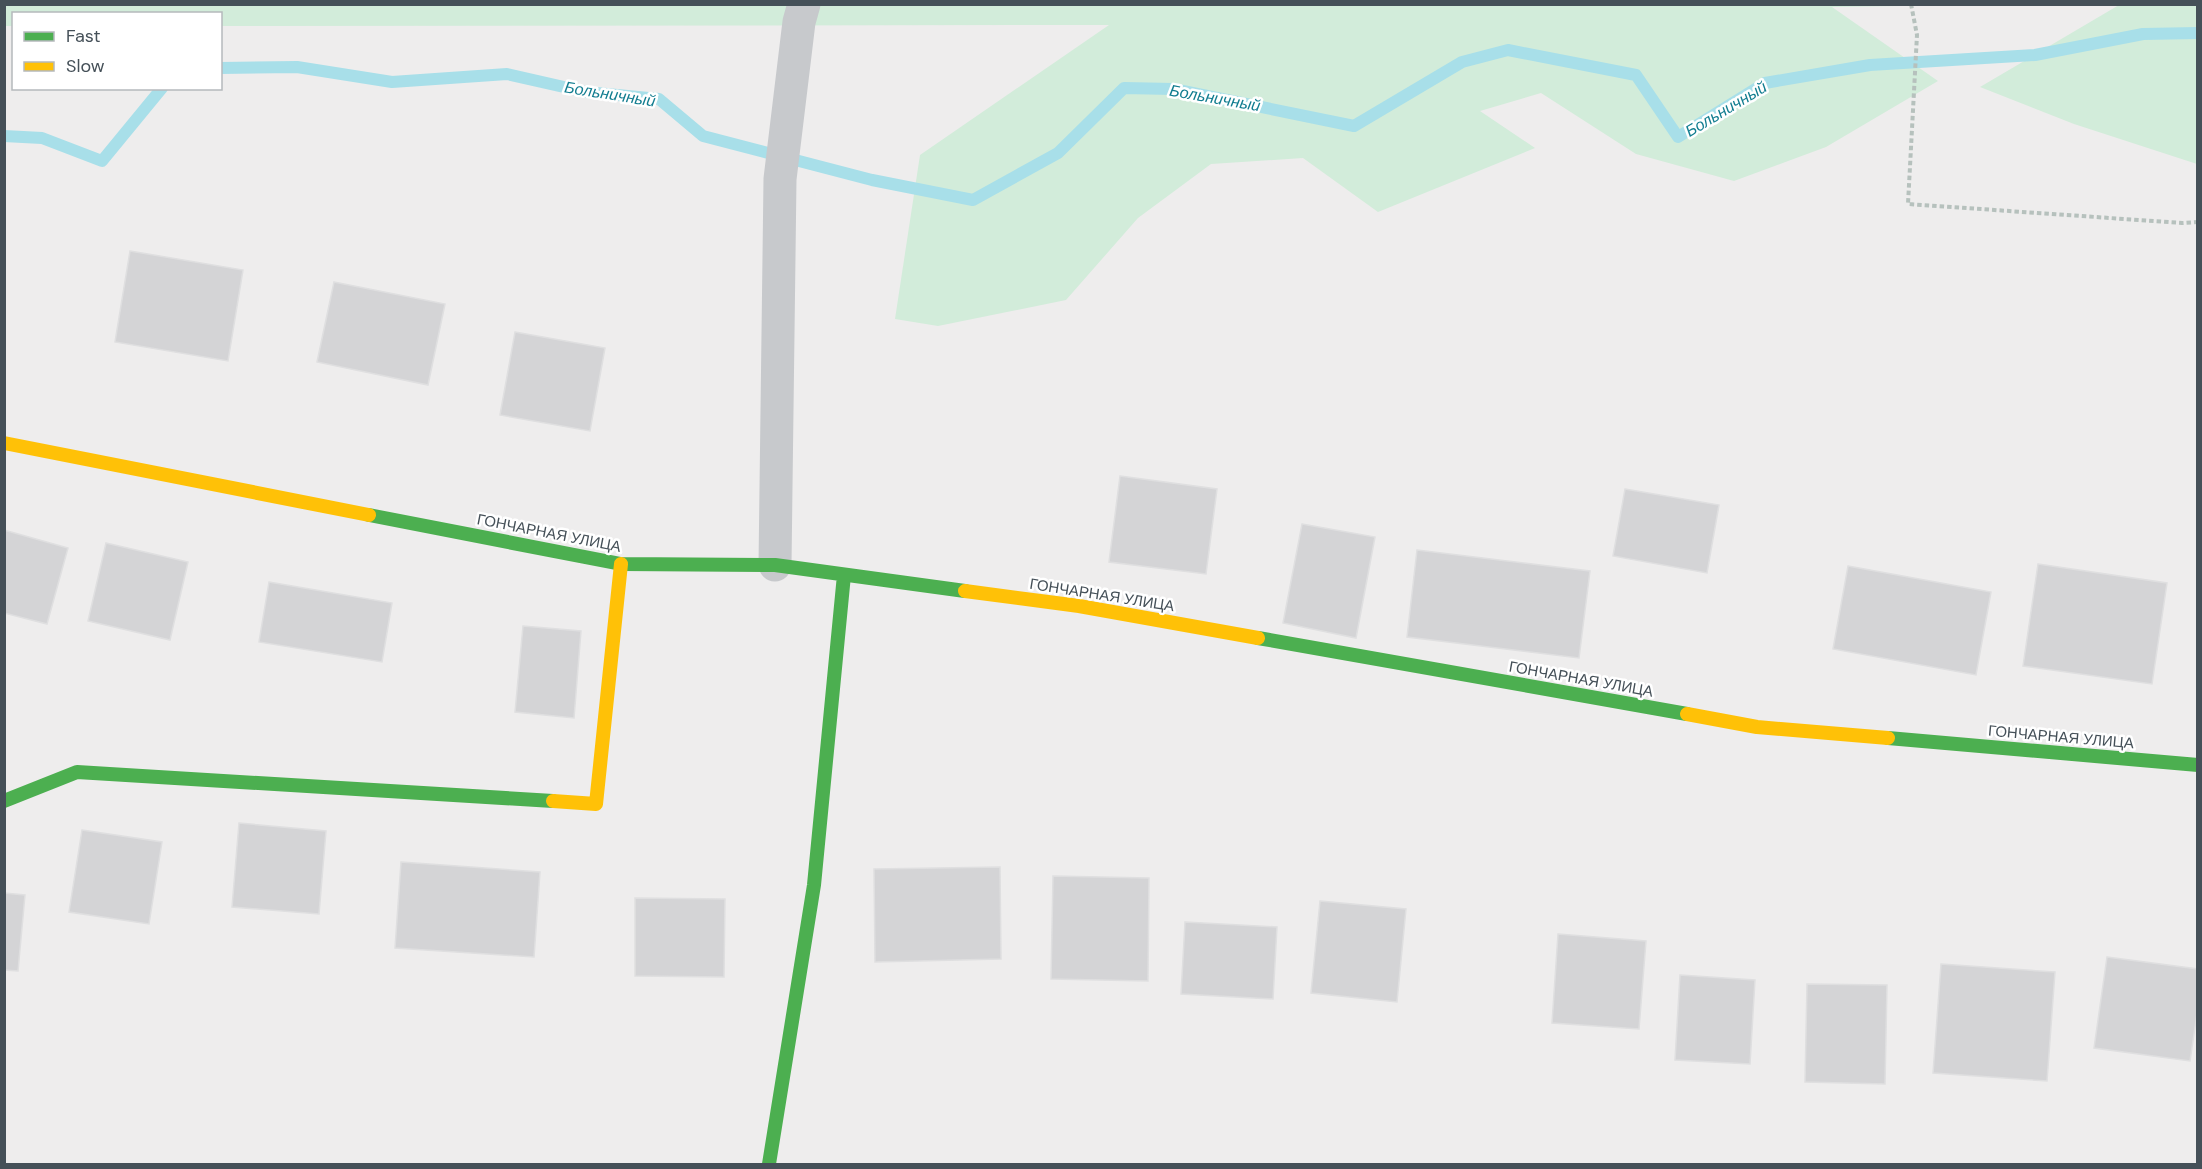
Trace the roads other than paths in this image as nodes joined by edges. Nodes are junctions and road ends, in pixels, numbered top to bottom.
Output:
1 (804, 4) edge
2 (4, 443) edge
3 (621, 564) junction
4 (775, 566) junction
5 (844, 575) junction
6 (2198, 765) edge
7 (4, 801) edge
8 (770, 1164) edge

1 - 4 street
2 - 3 street, ГОНЧАРНАЯ УЛИЦА
3 - 4 street, ГОНЧАРНАЯ УЛИЦА
3 - 7 street
4 - 5 street, ГОНЧАРНАЯ УЛИЦА
5 - 6 street, ГОНЧАРНАЯ УЛИЦА
5 - 8 street

